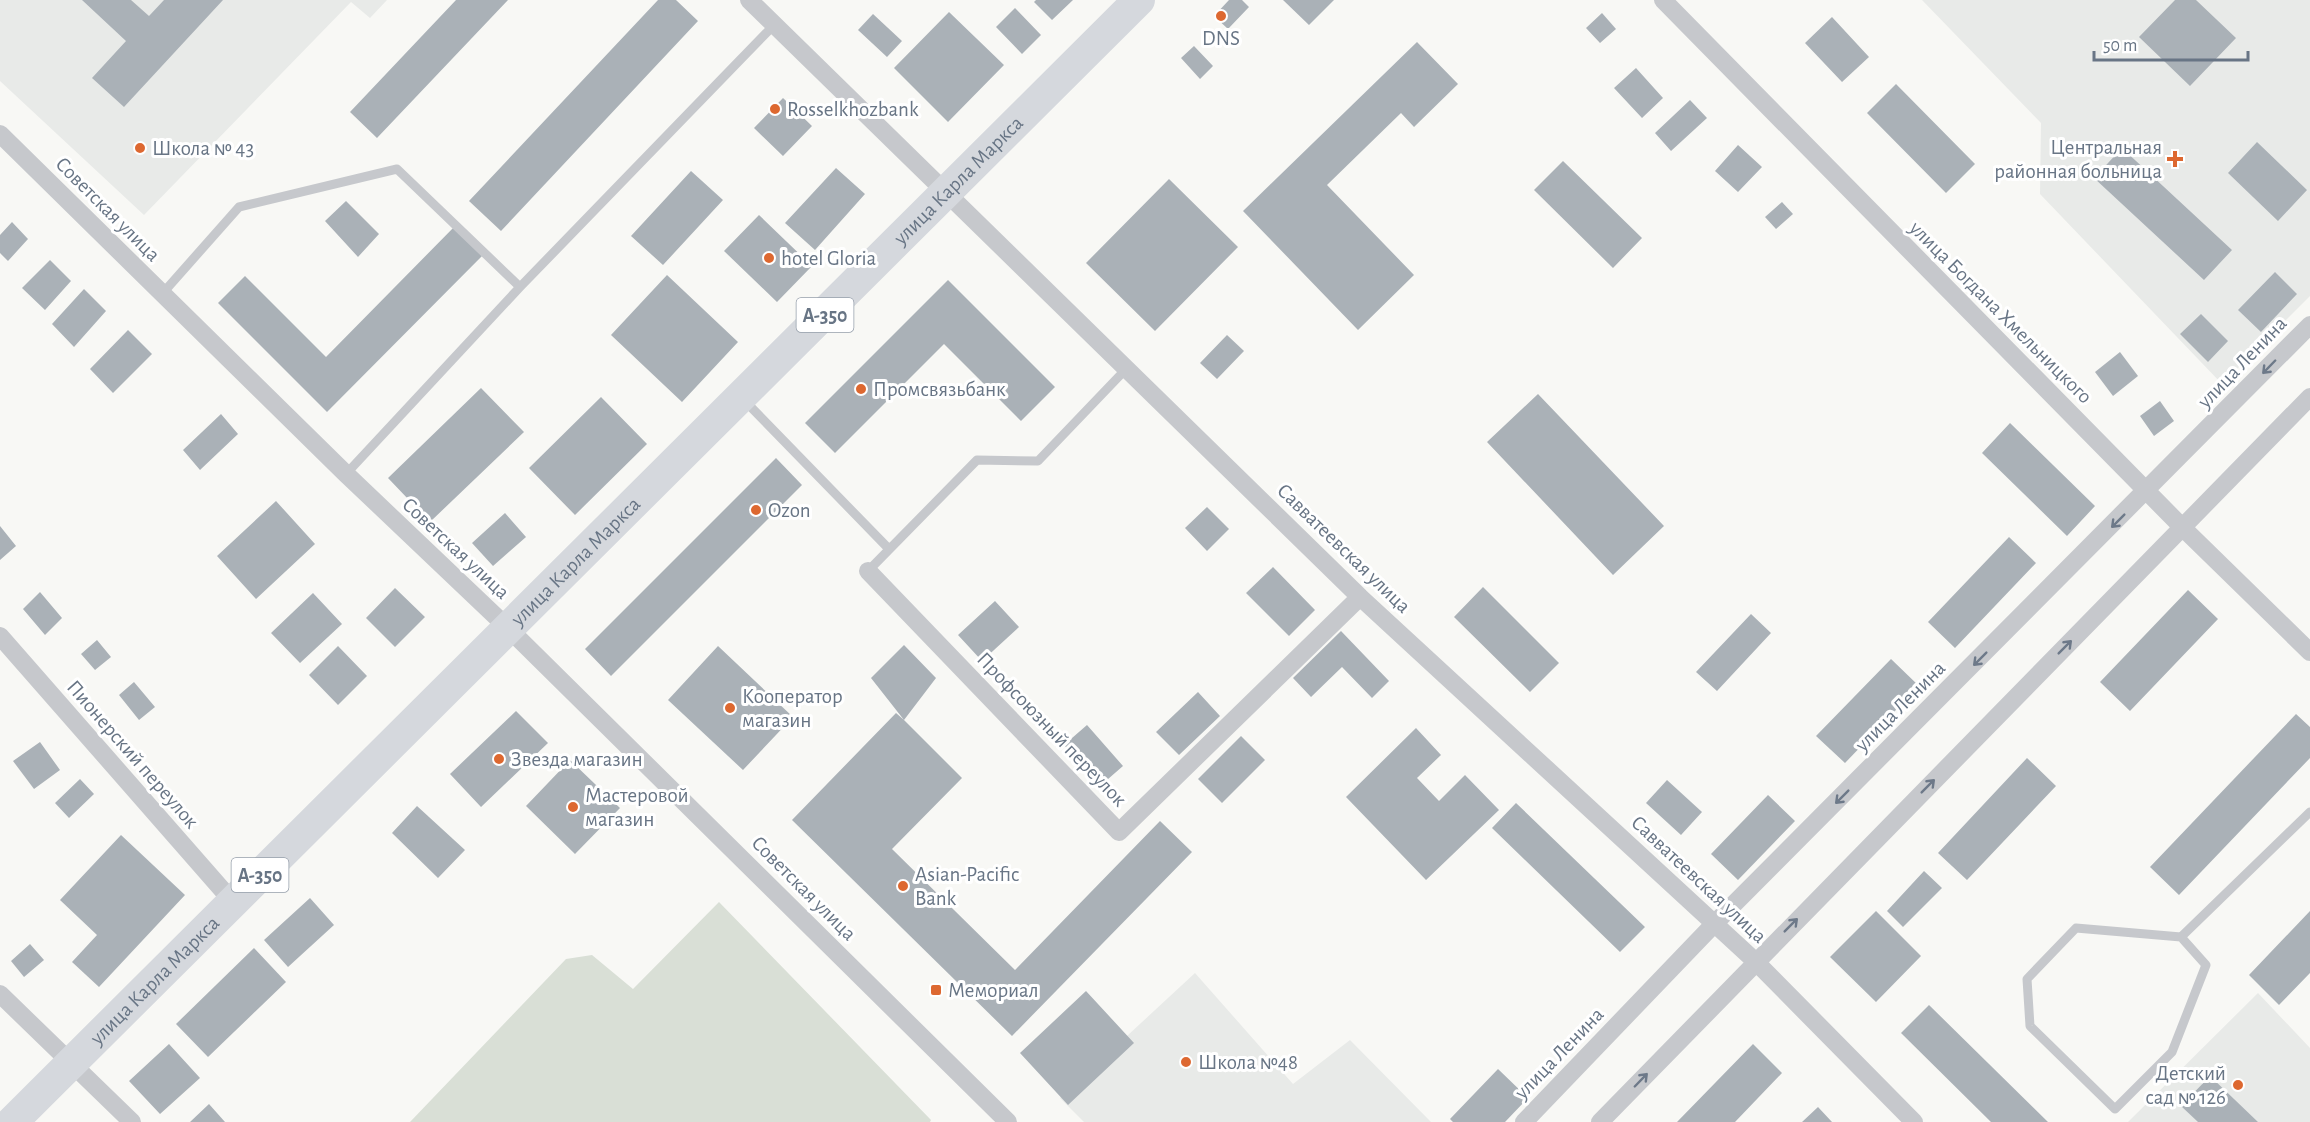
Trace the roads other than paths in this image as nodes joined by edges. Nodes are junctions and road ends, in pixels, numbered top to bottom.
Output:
1 (749, 0) edge
2 (1139, 0) edge
3 (1663, 0) edge
4 (774, 25) junction
5 (0, 134) edge
6 (946, 192) junction
7 (520, 286) junction
8 (162, 294) junction
9 (2310, 325) edge
10 (1127, 368) junction
11 (2310, 397) edge
12 (742, 398) junction
13 (346, 474) junction
14 (2147, 491) junction
15 (2182, 528) junction
16 (889, 549) junction
17 (868, 571) joint
18 (1360, 597) junction
19 (509, 629) junction
20 (0, 636) edge
21 (2310, 652) edge
22 (2310, 812) edge
23 (233, 902) junction
24 (1715, 924) junction
25 (2181, 937) junction
26 (1755, 961) junction
27 (0, 994) edge
28 (72, 1063) junction
29 (12, 1122) edge
30 (132, 1122) edge
31 (1008, 1122) edge
32 (1524, 1122) edge
33 (1600, 1122) edge
34 (1914, 1122) edge

1 - 4 street, Савватеевская улица
2 - 6 highway, улица Карла Маркса / А-350
3 - 14 street, улица Богдана Хмельницкого
4 - 6 street, Савватеевская улица
4 - 7 lane
5 - 8 street, Советская улица
6 - 10 street, Савватеевская улица
6 - 12 highway, улица Карла Маркса / А-350
7 - 8 lane
7 - 13 lane
8 - 13 street, Советская улица
9 -> 14 street, улица Ленина
10 - 16 lane
10 - 18 street, Савватеевская улица
11 - 15 street
12 - 16 lane
12 - 19 highway, улица Карла Маркса / А-350
13 - 19 street, Советская улица
14 - 15 street, улица Богдана Хмельницкого
14 -> 24 street, улица Ленина
15 - 21 street, улица Богдана Хмельницкого
26 -> 15 street
16 - 17 lane
17 - 18 street, Профсоюзный переулок
18 - 24 street, Савватеевская улица
19 - 23 highway, улица Карла Маркса / А-350
19 - 31 street, Советская улица
20 - 23 street, Пионерский переулок
22 - 25 lane
23 - 28 highway, улица Карла Маркса / А-350
24 - 26 street, Савватеевская улица
24 - 32 street, улица Ленина
25 - 25 lane
33 -> 26 street
26 - 34 street, Савватеевская улица
27 - 28 street
28 - 29 highway, улица Карла Маркса / А-350
28 - 30 street

